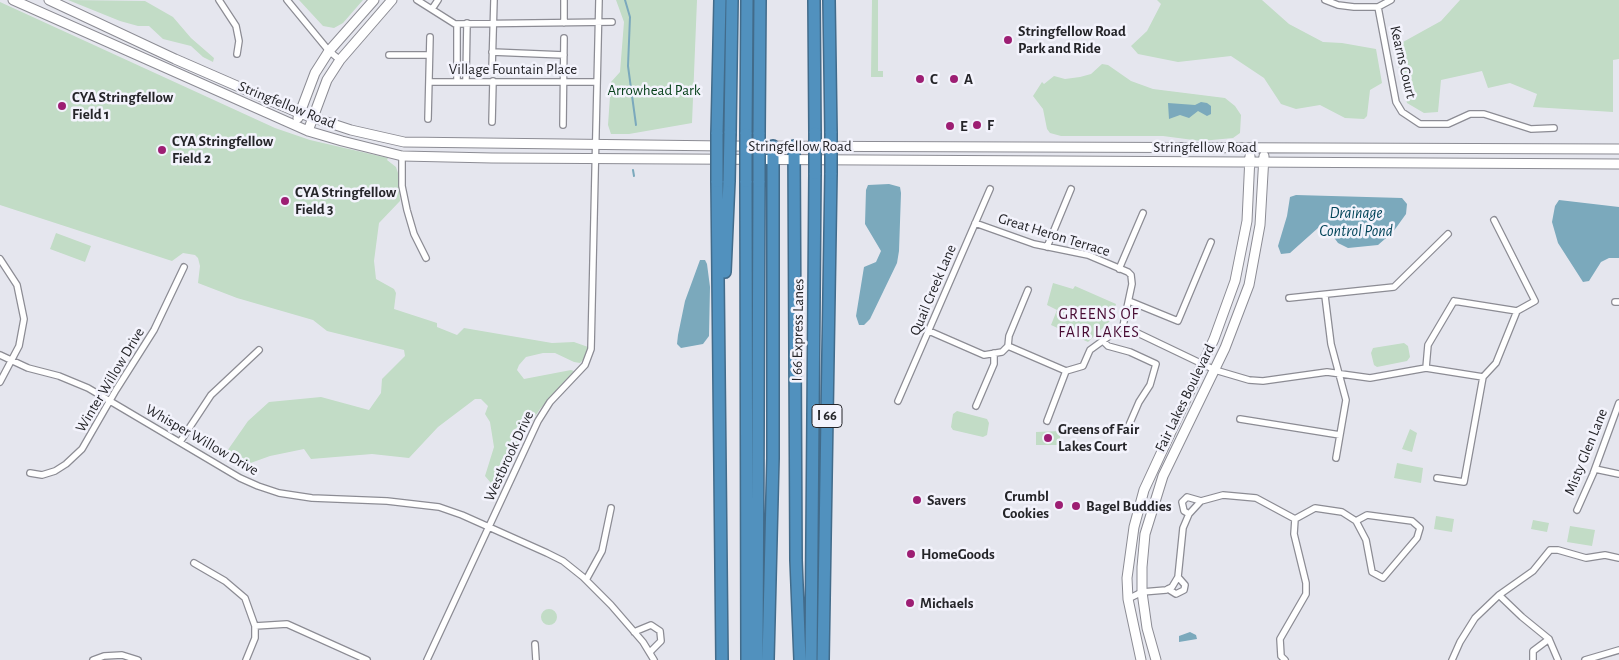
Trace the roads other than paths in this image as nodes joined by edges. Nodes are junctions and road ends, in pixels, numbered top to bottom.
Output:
1 (13, 0) edge
2 (49, 0) edge
3 (219, 0) edge
4 (287, 0) edge
5 (374, 0) edge
6 (392, 0) edge
7 (417, 0) edge
8 (438, 0) edge
9 (494, 0) edge
10 (564, 0) edge
11 (599, 0) edge
12 (720, 0) edge
13 (732, 0) edge
14 (747, 0) edge
15 (760, 0) edge
16 (814, 0) edge
17 (830, 0) edge
18 (1325, 0) edge
19 (1391, 0) edge
20 (1378, 7) junction
21 (432, 9) junction
22 (599, 21) junction
23 (612, 22) dead end
24 (467, 23) junction
25 (493, 23) junction
26 (458, 24) junction
27 (564, 24) junction
28 (430, 37) dead end
29 (564, 38) dead end
30 (329, 50) junction
31 (492, 52) junction
32 (237, 54) dead end
33 (389, 55) dead end
34 (429, 55) junction
35 (564, 55) junction
36 (340, 60) junction
37 (492, 69) dead end
38 (466, 80) junction
39 (457, 81) junction
40 (493, 81) junction
41 (429, 82) junction
42 (596, 82) junction
43 (564, 83) junction
44 (299, 113) junction
45 (313, 118) junction
46 (428, 119) dead end
47 (492, 122) dead end
48 (295, 125) junction
49 (563, 125) dead end
50 (1554, 128) dead end
51 (308, 131) junction
52 (595, 144) junction
53 (773, 146) junction
54 (794, 146) junction
55 (1251, 148) junction
56 (1264, 148) junction
57 (1619, 149) edge
58 (402, 156) junction
59 (595, 158) junction
60 (773, 160) junction
61 (794, 160) junction
62 (1250, 161) junction
63 (1264, 161) junction
64 (1619, 164) edge
65 (990, 188) dead end
66 (1071, 189) dead end
67 (1143, 212) dead end
68 (1494, 220) dead end
69 (975, 223) junction
70 (1448, 234) dead end
71 (1211, 242) dead end
72 (1047, 247) junction
73 (426, 258) dead end
74 (0, 259) edge
75 (184, 267) dead end
76 (1119, 269) junction
77 (1028, 290) dead end
78 (1325, 296) junction
79 (1289, 298) dead end
80 (1129, 301) junction
81 (1517, 311) junction
82 (1123, 326) junction
83 (929, 331) junction
84 (1103, 341) junction
85 (1008, 346) junction
86 (259, 350) dead end
87 (994, 353) junction
88 (0, 356) edge
89 (12, 362) junction
90 (720, 364) junction
91 (1202, 364) junction
92 (1426, 368) junction
93 (1215, 370) junction
94 (1066, 371) junction
95 (1339, 374) junction
96 (1483, 377) junction
97 (0, 382) edge
98 (110, 401) junction
99 (898, 401) dead end
100 (1619, 403) edge
101 (976, 406) dead end
102 (1240, 419) dead end
103 (1047, 421) dead end
104 (1126, 432) dead end
105 (1340, 435) junction
106 (180, 442) junction
107 (1336, 458) dead end
108 (1595, 468) junction
109 (30, 473) dead end
110 (1619, 474) edge
111 (1437, 478) dead end
112 (1201, 501) junction
113 (611, 508) dead end
114 (1576, 510) dead end
115 (1189, 514) junction
116 (1295, 519) junction
117 (1356, 521) junction
118 (489, 528) junction
119 (1619, 558) edge
120 (194, 563) dead end
121 (1178, 577) junction
122 (586, 580) junction
123 (1127, 585) junction
124 (1168, 589) junction
125 (1142, 592) junction
126 (1499, 594) junction
127 (1128, 599) junction
128 (824, 608) junction
129 (256, 626) junction
130 (634, 632) junction
131 (1549, 639) junction
132 (535, 644) dead end
133 (1619, 650) edge
134 (650, 652) junction
135 (93, 660) edge
136 (138, 660) edge
137 (246, 660) edge
138 (367, 660) edge
139 (427, 660) edge
140 (536, 660) edge
141 (654, 660) edge
142 (722, 660) edge
143 (747, 660) edge
144 (757, 660) edge
145 (768, 660) edge
146 (800, 660) edge
147 (811, 660) edge
148 (823, 660) edge
149 (830, 660) edge
150 (1141, 660) edge
151 (1156, 660) edge
152 (1285, 660) edge
153 (1452, 660) edge
154 (1533, 660) edge
155 (1558, 660) edge
156 (1585, 660) edge

1 - 48 main road, Stringfellow Road
2 - 44 main road, Stringfellow Road
3 - 32 street
4 - 30 street
5 - 30 main road
6 - 36 main road
7 - 21 street
8 - 21 street
9 - 25 street
10 - 27 street
11 - 22 street, Westbrook Drive
12 - 90 highway, bridge
13 - 90 highway, bridge
14 - 143 highway, bridge
15 - 144 highway, bridge
16 - 147 highway, I 66 Express Lanes, bridge
17 - 128 highway, I 66, bridge
18 - 20 street
19 - 20 street
20 - 50 street, Kearns Court
21 - 26 street
22 - 23 street
22 - 27 street
22 - 42 street, Westbrook Drive
24 - 25 street
24 - 26 street
24 - 38 street
25 - 27 street
25 - 31 street
26 - 39 street
28 - 34 street, Village Fountain Place
29 - 35 street
30 - 36 street
30 - 44 main road
31 - 35 street
31 - 37 street
33 - 34 street, Village Fountain Place
34 - 41 street, Village Fountain Place
35 - 43 street
36 - 45 main road
38 - 39 street, Village Fountain Place
38 - 40 street, Village Fountain Place
39 - 41 street, Village Fountain Place
40 - 43 street, Village Fountain Place
40 - 47 street
41 - 46 street, Village Fountain Place
42 - 43 street, Village Fountain Place
42 - 52 street, Westbrook Drive
43 - 49 street
44 - 45 main road, Stringfellow Road
44 - 48 main road
45 - 51 main road
45 - 52 main road, Stringfellow Road
48 - 51 main road, Stringfellow Road
51 - 58 main road, Stringfellow Road
52 - 53 main road, Stringfellow Road
52 - 59 street, Westbrook Drive
53 - 54 main road, Stringfellow Road
53 - 60 highway
54 - 55 main road, Stringfellow Road
54 - 61 highway
55 - 56 main road, Stringfellow Road
55 - 62 main road, Fair Lakes Boulevard
56 - 57 main road, Stringfellow Road
56 - 63 main road, Fair Lakes Boulevard
58 - 59 main road, Stringfellow Road
58 - 73 street
59 - 60 main road, Stringfellow Road
59 - 118 street, Westbrook Drive
60 - 61 main road, Stringfellow Road
60 - 145 highway
61 - 62 main road, Stringfellow Road
61 - 146 highway
62 - 63 main road, Stringfellow Road
62 - 91 main road, Fair Lakes Boulevard
63 - 64 main road, Stringfellow Road
63 - 93 main road, Fair Lakes Boulevard
65 - 69 street, Quail Creek Lane
66 - 72 street
67 - 76 street
68 - 81 street
69 - 72 street, Great Heron Terrace
69 - 83 street, Quail Creek Lane
70 - 78 street
71 - 80 street
72 - 76 street, Great Heron Terrace
74 - 89 street
75 - 98 street, Winter Willow Drive
76 - 80 street, Great Heron Terrace
77 - 85 street
78 - 79 street
78 - 95 street
80 - 82 street, Great Heron Terrace
81 - 92 street
81 - 96 street
82 - 84 street
82 - 91 street
83 - 87 street
83 - 99 street, Quail Creek Lane
84 - 94 street
84 - 104 street
85 - 87 street
85 - 94 street
86 - 106 street
87 - 101 street
88 - 89 street, Whisper Willow Drive
89 - 97 street
89 - 98 street, Whisper Willow Drive
90 - 142 highway
91 - 93 street
91 - 123 main road, Fair Lakes Boulevard
92 - 95 street
92 - 96 street
93 - 95 street
93 - 125 main road, Fair Lakes Boulevard
94 - 103 street
95 - 105 street
96 - 111 street
98 - 106 street, Whisper Willow Drive
98 - 109 street, Winter Willow Drive
100 - 108 street, Misty Glen Lane
102 - 105 street
105 - 107 street
106 - 118 street, Whisper Willow Drive
108 - 110 street
108 - 114 street, Misty Glen Lane
112 - 115 street
112 - 115 street
112 - 116 street
113 - 122 street
115 - 121 street
116 - 117 street
116 - 152 street
117 - 117 street
118 - 122 street, Whisper Willow Drive
118 - 139 street, Westbrook Drive
119 - 126 street
120 - 129 street
121 - 124 street
121 - 124 street
122 - 130 street, Whisper Willow Drive
123 - 125 street
123 - 127 main road, Fair Lakes Boulevard
124 - 125 street
125 - 127 street
125 - 151 main road, Fair Lakes Boulevard
126 - 131 street
126 - 153 street
127 - 150 main road, Fair Lakes Boulevard
128 - 148 highway, I 66
128 - 149 highway
129 - 137 street
129 - 138 street
130 - 134 street, Whisper Willow Drive
130 - 134 street
131 - 154 street
131 - 155 street
132 - 140 street
133 - 156 street
134 - 141 street, Whisper Willow Drive
135 - 136 street

